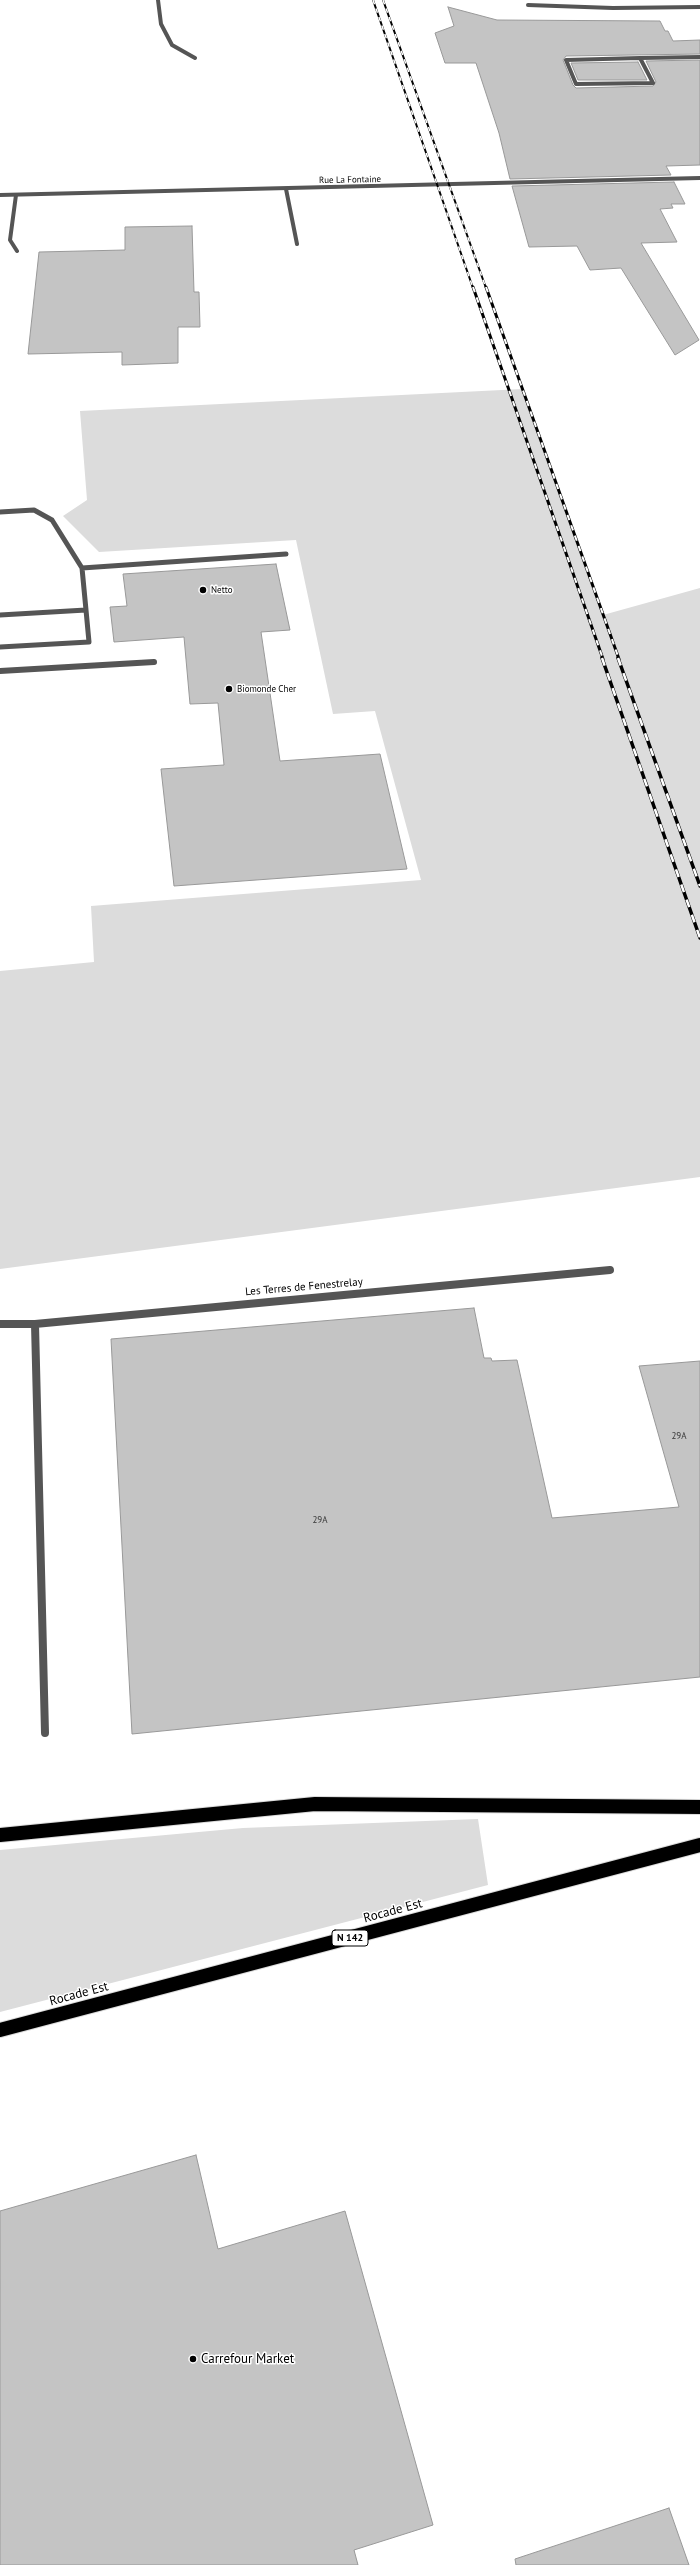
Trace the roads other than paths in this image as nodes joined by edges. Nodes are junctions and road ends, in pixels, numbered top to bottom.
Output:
1 (158, 0) edge
2 (528, 5) dead end
3 (700, 7) edge
4 (700, 57) edge
5 (195, 58) dead end
6 (640, 58) junction
7 (700, 178) edge
8 (286, 189) junction
9 (0, 195) edge
10 (16, 195) junction
11 (297, 244) dead end
12 (17, 251) dead end
13 (0, 512) edge
14 (286, 554) dead end
15 (82, 568) junction
16 (86, 610) junction
17 (0, 615) edge
18 (0, 647) edge
19 (154, 662) dead end
20 (0, 671) edge
21 (610, 1270) dead end
22 (0, 1324) edge
23 (35, 1324) junction
24 (45, 1733) dead end
25 (700, 1807) edge
26 (0, 1836) edge
27 (700, 1845) edge
28 (0, 2030) edge

1 - 5 street
2 - 3 street
4 - 6 street
6 - 6 street
7 - 8 street, Rue La Fontaine
8 - 10 street, Rue La Fontaine
8 - 11 street
9 - 10 street, Rue La Fontaine
10 - 12 street
13 - 15 street
14 - 15 street
15 - 16 street
16 - 17 street
16 - 18 street
19 - 20 street
21 - 23 street, Les Terres de Fenestrelay
22 - 23 street, Les Terres de Fenestrelay
23 - 24 street
25 - 26 main road
27 - 28 main road, Rocade Est / N 142

